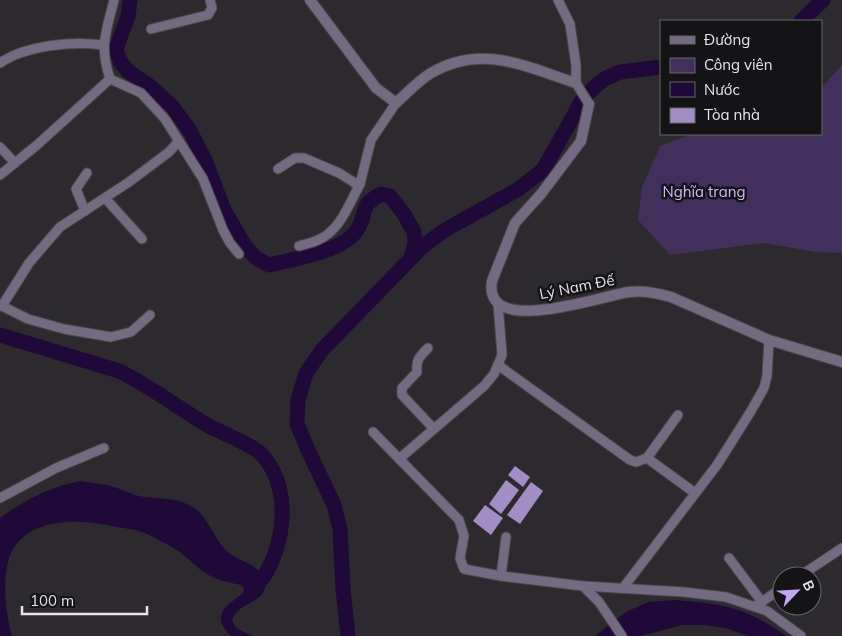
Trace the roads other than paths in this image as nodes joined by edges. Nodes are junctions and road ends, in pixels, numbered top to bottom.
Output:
1 (114, 0) edge
2 (210, 0) edge
3 (310, 0) edge
4 (558, 0) edge
5 (151, 29) dead end
6 (103, 45) junction
7 (0, 63) edge
8 (110, 79) junction
9 (576, 83) junction
10 (396, 103) junction
11 (590, 104) joint
12 (178, 142) junction
13 (0, 147) edge
14 (15, 163) junction
15 (278, 169) dead end
16 (86, 173) dead end
17 (0, 175) edge
18 (360, 184) junction
19 (105, 198) junction
20 (86, 210) junction
21 (142, 239) dead end
22 (299, 246) dead end
23 (239, 254) dead end
24 (498, 303) junction
25 (1, 306) edge
26 (150, 315) dead end
27 (769, 340) junction
28 (428, 348) dead end
29 (842, 362) edge
30 (498, 364) junction
31 (678, 416) dead end
32 (434, 429) junction
33 (373, 432) dead end
34 (104, 448) dead end
35 (647, 458) junction
36 (399, 459) junction
37 (695, 493) junction
38 (0, 498) edge
39 (506, 537) dead end
40 (842, 548) edge
41 (729, 558) dead end
42 (815, 566) edge
43 (501, 576) junction
44 (583, 586) junction
45 (623, 588) junction
46 (772, 595) edge
47 (758, 604) junction
48 (622, 636) edge
49 (802, 636) edge

1 - 6 street
2 - 5 street
3 - 10 street
4 - 9 street
6 - 7 street
6 - 8 street
8 - 12 street
8 - 14 street
9 - 10 street
9 - 11 street
10 - 18 street
11 - 24 street
12 - 19 street
12 - 23 street
13 - 14 street
14 - 17 street
15 - 18 street
16 - 20 street
18 - 22 street
19 - 20 street
19 - 21 street
20 - 25 street
24 - 27 street, Lý Nam Đế
24 - 30 street
25 - 26 street
27 - 29 street, Lý Nam Đế
27 - 37 street
28 - 32 street
30 - 32 street
30 - 35 street
31 - 35 street
32 - 36 street
33 - 36 street
34 - 38 street
35 - 37 street
36 - 43 street
37 - 45 street
39 - 43 street
40 - 42 street
41 - 47 street
43 - 44 street
44 - 45 street
44 - 48 street
45 - 47 street
46 - 47 street
47 - 49 street

